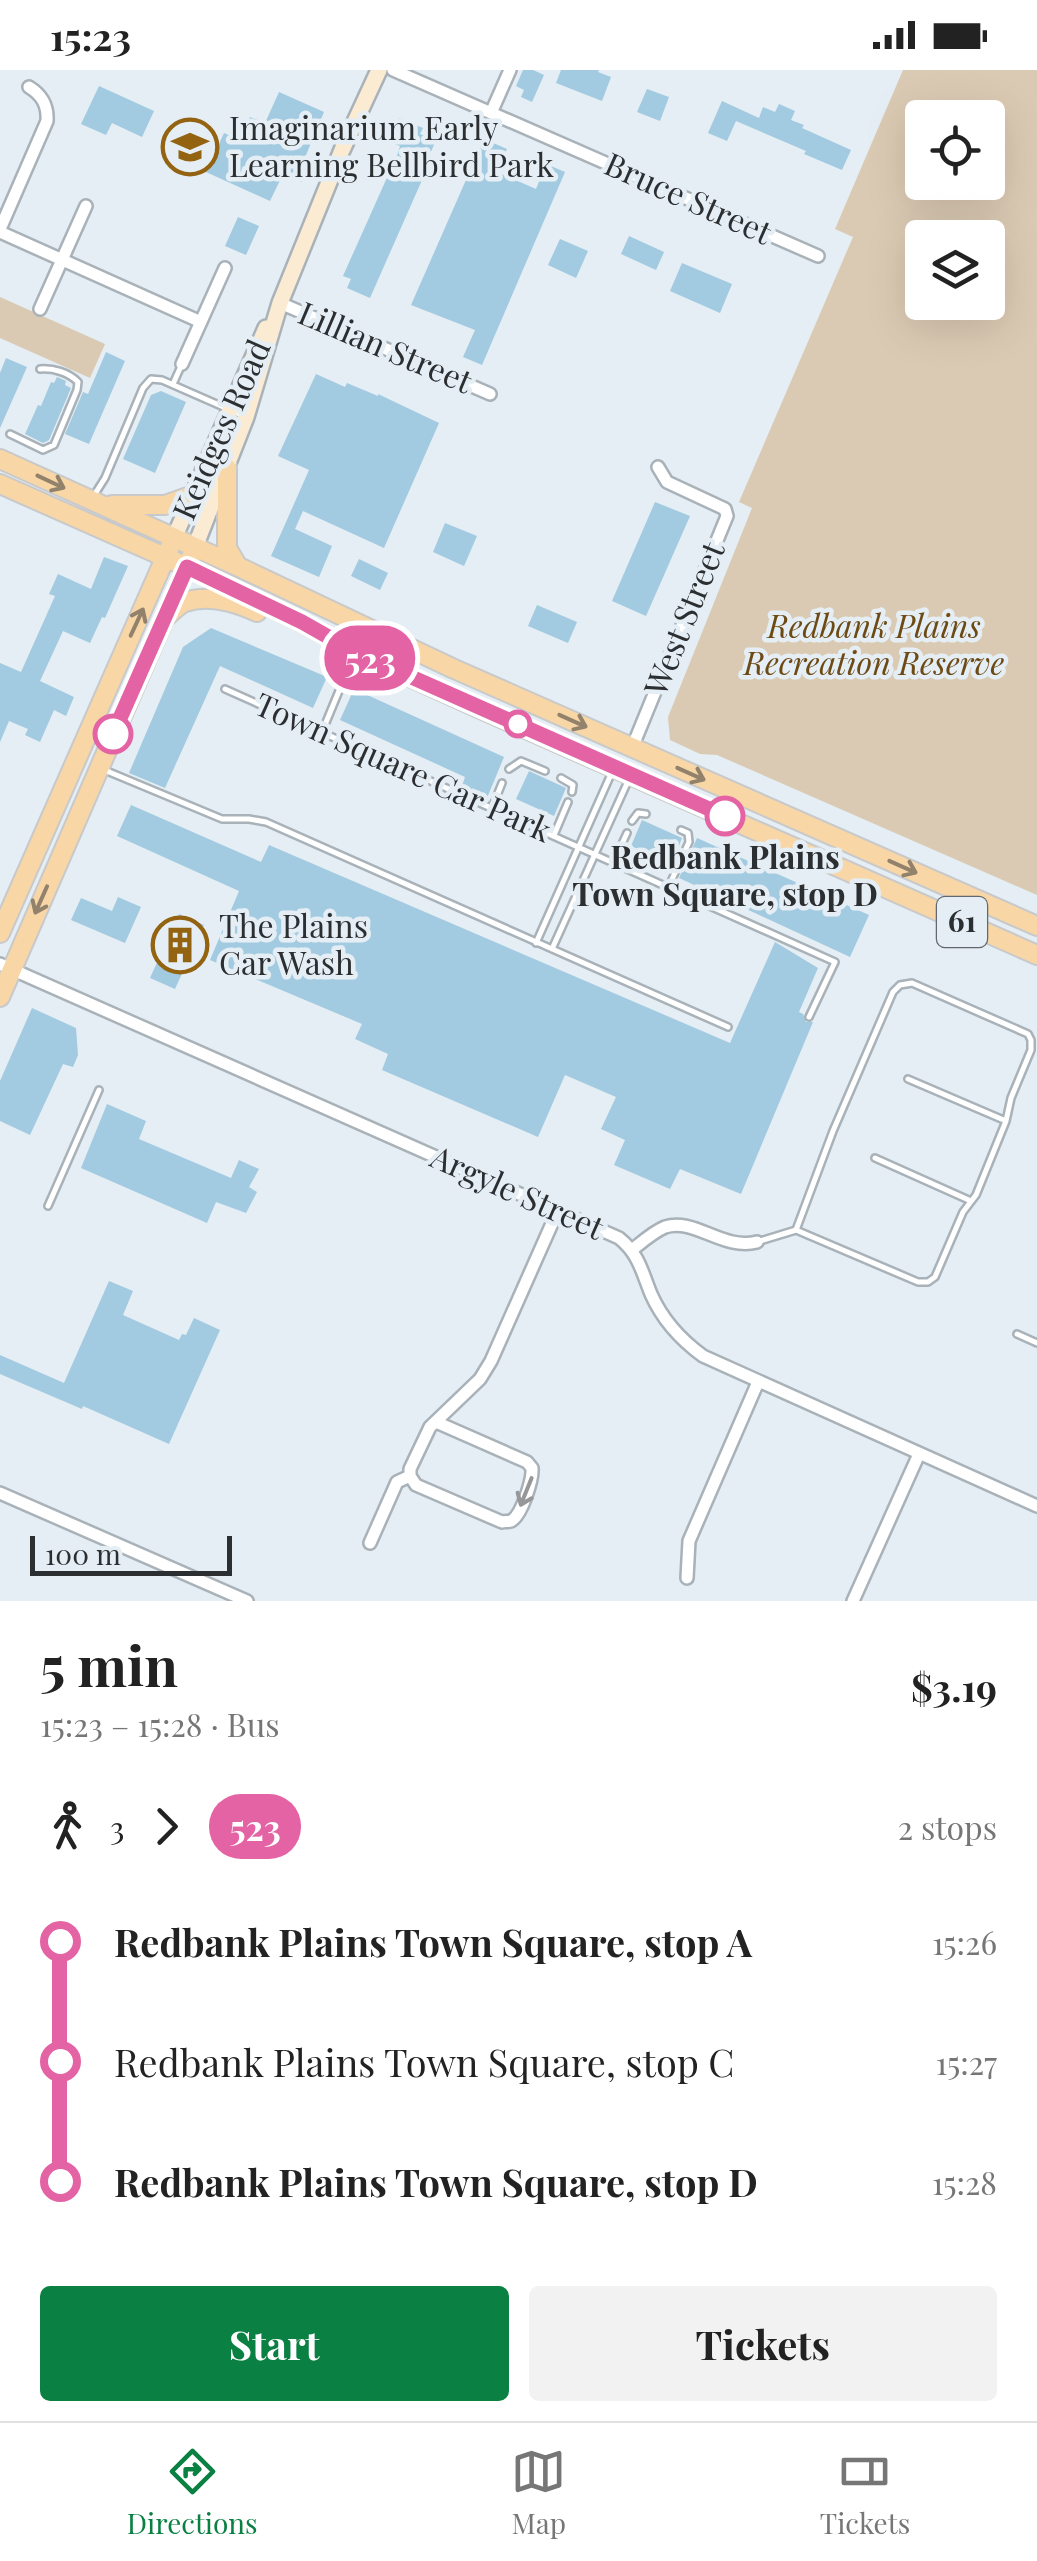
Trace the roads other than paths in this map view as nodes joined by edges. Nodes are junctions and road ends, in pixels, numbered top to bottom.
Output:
1 (379, 70) edge
2 (393, 70) edge
3 (510, 70) edge
4 (29, 87) dead end
5 (491, 113) junction
6 (86, 206) dead end
7 (0, 230) edge
8 (818, 256) dead end
9 (62, 260) junction
10 (225, 268) dead end
11 (280, 303) junction
12 (40, 309) dead end
13 (201, 322) junction
14 (182, 364) joint
15 (40, 369) dead end
16 (173, 384) junction
17 (490, 394) dead end
18 (229, 409) junction
19 (246, 417) junction
20 (10, 434) dead end
21 (0, 458) edge
22 (658, 467) dead end
23 (227, 468) junction
24 (0, 484) edge
25 (192, 495) junction
26 (97, 502) junction
27 (174, 538) junction
28 (195, 547) junction
29 (166, 558) junction
30 (187, 567) junction
31 (239, 567) junction
32 (165, 619) junction
33 (333, 638) junction
34 (355, 652) junction
35 (225, 689) dead end
36 (322, 732) junction
37 (632, 748) junction
38 (99, 768) junction
39 (509, 769) dead end
40 (623, 770) junction
41 (545, 771) dead end
42 (561, 778) dead end
43 (502, 784) dead end
44 (572, 792) dead end
45 (568, 802) dead end
46 (492, 808) junction
47 (646, 814) dead end
48 (632, 821) dead end
49 (682, 830) dead end
50 (626, 833) dead end
51 (554, 835) junction
52 (580, 846) junction
53 (35, 851) junction
54 (595, 853) junction
55 (614, 861) junction
56 (669, 886) junction
57 (1037, 926) edge
58 (0, 934) edge
59 (536, 943) junction
60 (552, 949) junction
61 (1037, 955) edge
62 (6, 966) edge
63 (0, 997) edge
64 (809, 1017) dead end
65 (728, 1027) dead end
66 (908, 1079) dead end
67 (99, 1090) dead end
68 (1006, 1121) junction
69 (874, 1158) dead end
70 (971, 1200) junction
71 (48, 1206) dead end
72 (558, 1210) junction
73 (796, 1230) junction
74 (757, 1242) joint
75 (632, 1250) junction
76 (1017, 1334) dead end
77 (1037, 1343) edge
78 (758, 1382) junction
79 (436, 1422) junction
80 (919, 1454) junction
81 (410, 1476) junction
82 (0, 1493) edge
83 (1037, 1506) edge
84 (370, 1543) dead end
85 (687, 1578) dead end
86 (223, 1596) edge
87 (247, 1601) edge
88 (853, 1601) edge

1 - 11 street, Keidges Road
2 - 5 street, Bruce Street
3 - 5 street
4 - 7 street
5 - 8 street, Bruce Street
6 - 9 street
7 - 9 street
9 - 12 street
9 - 13 street
10 - 13 street
11 - 17 street, Lillian Street
11 - 18 street, Keidges Road
11 - 19 street, Keidges Road
13 - 14 street
14 - 16 lane
15 - 20 lane
16 - 18 lane
16 - 26 lane
18 - 19 lane
18 - 25 street, Keidges Road
19 - 23 street, Keidges Road
21 -> 26 main road
22 - 37 street, West Street
23 - 28 street, Keidges Road
23 - 31 main road
24 - 29 main road
25 - 26 main road
25 - 27 street, Keidges Road
26 - 27 main road
27 - 28 main road, 61
27 - 29 main road, Keidges Road
28 - 30 main road
28 - 31 main road, 61
29 - 30 main road
53 -> 29 main road, Keidges Road
30 - 32 main road
30 - 33 main road, 61
31 -> 37 main road, 61
32 - 33 main road, 61
32 - 38 main road
33 - 34 main road, 61
34 - 36 lane
34 - 40 main road, 61
35 - 36 lane, Town Square Car Park
36 - 46 lane, Town Square Car Park
37 - 40 lane
37 - 40 lane
37 -> 57 main road, 61
38 - 53 main road
38 - 59 lane
38 -> 62 main road
39 - 41 lane
40 - 52 lane, Town Square Car Park
40 - 54 lane
40 - 61 main road, 61
42 - 44 lane
43 - 46 lane
45 - 51 lane
46 - 51 lane, Town Square Car Park
47 - 48 lane
49 - 56 lane
50 - 55 lane
51 - 52 lane, Town Square Car Park
52 - 54 lane, Town Square Car Park
52 - 59 lane, Town Square Car Park
53 - 58 main road
54 - 55 lane, Town Square Car Park
54 - 60 lane
55 - 56 lane, Town Square Car Park
56 - 64 lane, Town Square Car Park
59 - 60 lane
60 - 65 lane
62 - 63 main road
62 - 72 street, Argyle Street
66 - 68 lane
67 - 71 lane
68 - 70 lane
68 - 73 lane
69 - 70 lane
70 - 73 lane
72 - 75 street, Argyle Street
72 - 79 street
73 - 74 lane
74 - 75 street
75 - 78 street, Argyle Street
76 - 77 lane
78 - 80 street, Argyle Street
78 - 85 street
79 - 81 street
79 -> 81 street
80 - 83 street, Argyle Street
80 - 88 street
81 - 84 street
82 - 86 street
86 - 87 street

